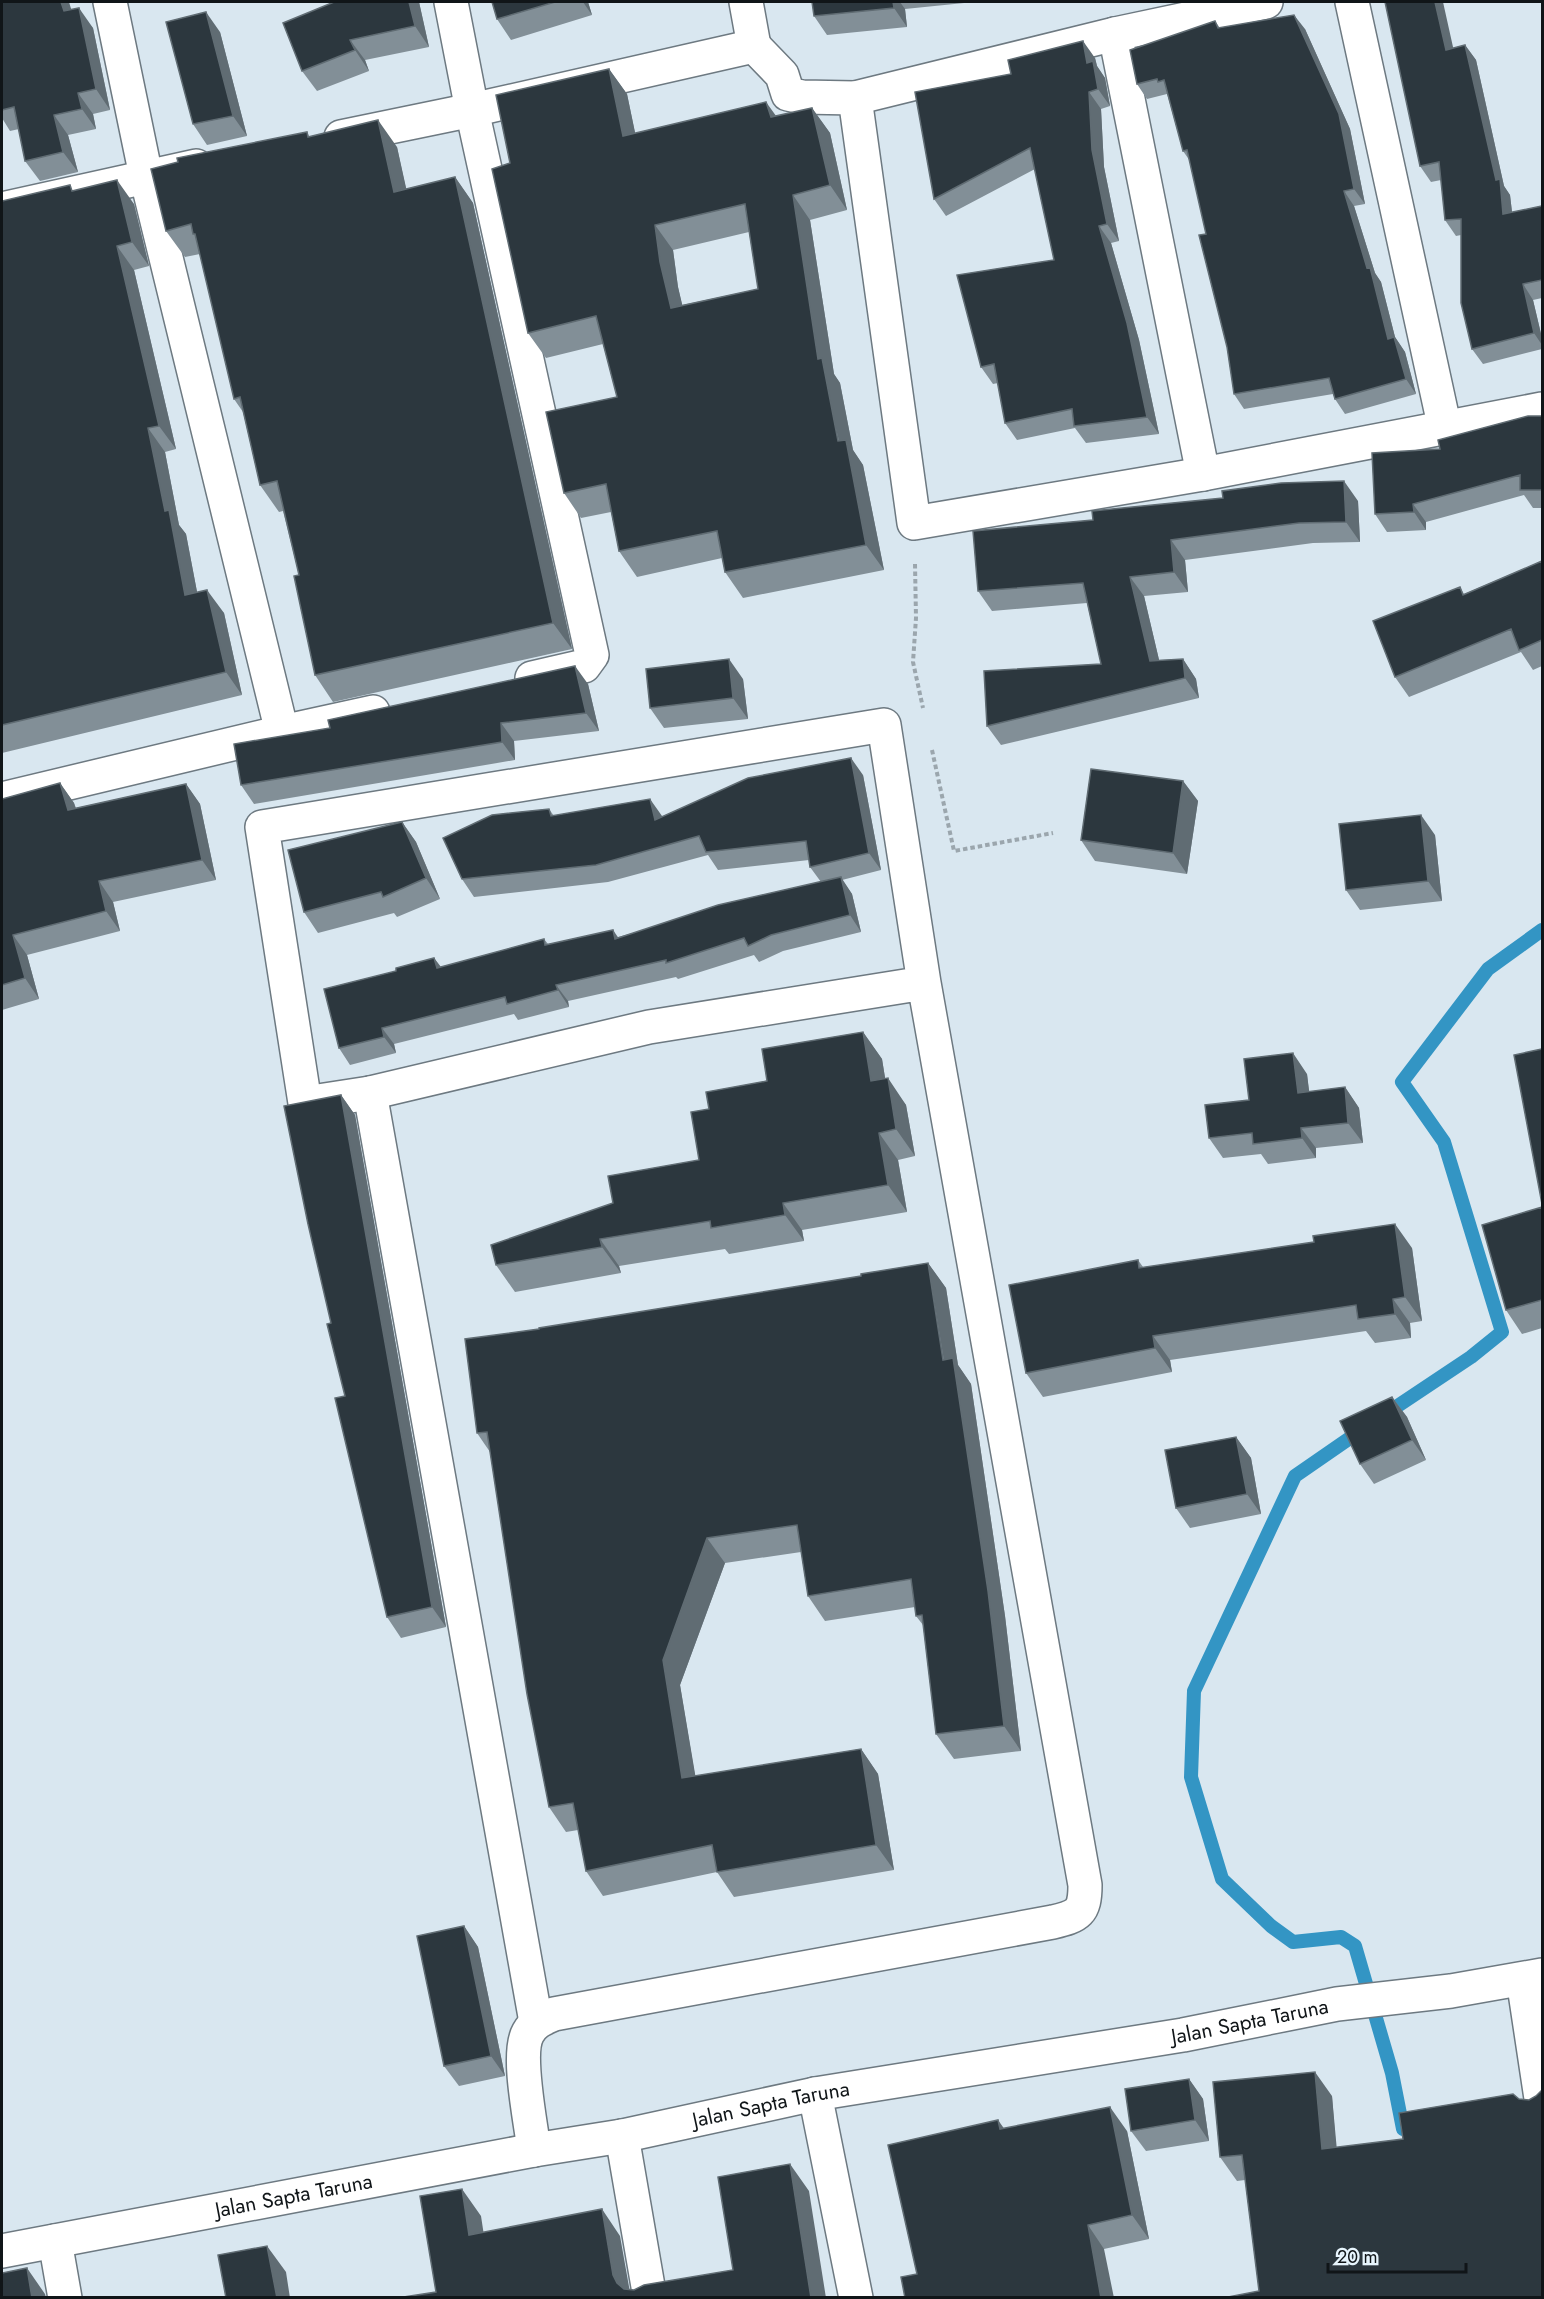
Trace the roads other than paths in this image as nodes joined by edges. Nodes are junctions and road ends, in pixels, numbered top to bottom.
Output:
1 (110, 2) edge
2 (451, 2) edge
3 (746, 2) edge
4 (1266, 2) edge
5 (1352, 2) edge
6 (1115, 33) junction
7 (754, 46) junction
8 (855, 98) junction
9 (472, 110) junction
10 (309, 143) edge
11 (228, 160) edge
12 (146, 176) junction
13 (2, 208) edge
14 (1542, 409) edge
15 (1445, 429) junction
16 (1203, 474) junction
17 (502, 684) edge
18 (398, 707) edge
19 (282, 732) junction
20 (2, 800) edge
21 (924, 983) junction
22 (370, 1093) junction
23 (1533, 1977) edge
24 (536, 2022) junction
25 (815, 2094) junction
26 (1542, 2105) edge
27 (622, 2136) junction
28 (534, 2150) junction
29 (55, 2241) junction
30 (2, 2251) edge
31 (65, 2298) edge
32 (650, 2298) edge
33 (856, 2298) edge

1 - 12 street
2 - 9 street
3 - 7 street
4 - 6 street
5 - 15 street
6 - 8 street
6 - 16 street
7 - 8 street
7 - 9 street
8 - 16 street
9 - 10 street
9 - 17 street
11 - 12 street
12 - 13 street
12 - 19 street
14 - 15 street
15 - 16 street
18 - 19 street
19 - 20 street
21 - 22 street
21 - 22 street
21 - 24 street
22 - 24 street
23 - 25 street, Jalan Sapta Taruna
23 - 26 street
24 - 28 street
25 - 27 street, Jalan Sapta Taruna
25 - 33 street
27 - 28 street, Jalan Sapta Taruna
27 - 32 street
28 - 29 street, Jalan Sapta Taruna
29 - 30 street, Jalan Sapta Taruna
29 - 31 street

